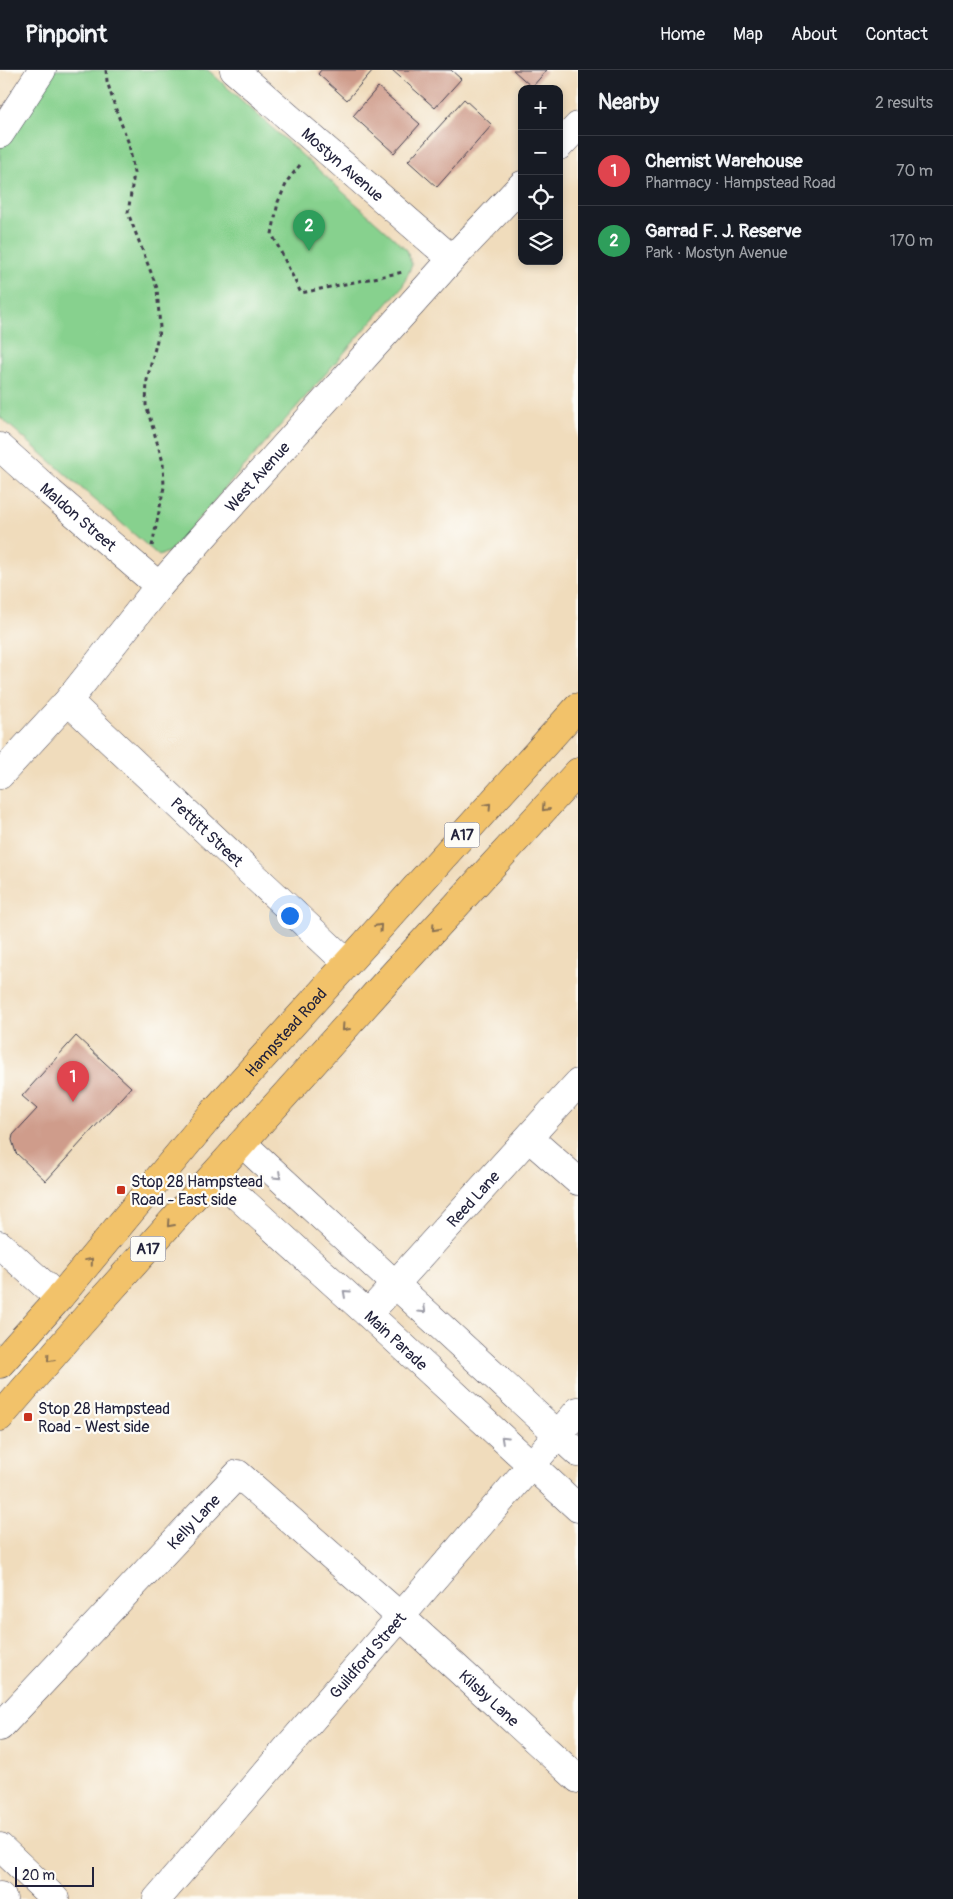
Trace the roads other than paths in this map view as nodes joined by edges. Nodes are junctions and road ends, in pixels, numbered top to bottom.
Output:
1 (42, 70) edge
2 (234, 70) edge
3 (578, 126) edge
4 (0, 134) edge
5 (563, 142) edge
6 (518, 189) edge
7 (452, 259) junction
8 (0, 447) edge
9 (159, 586) junction
10 (68, 701) junction
11 (578, 707) edge
12 (578, 772) edge
13 (0, 775) edge
14 (347, 963) junction
15 (378, 991) junction
16 (578, 1083) edge
17 (211, 1115) junction
18 (530, 1138) junction
19 (242, 1143) junction
20 (184, 1148) junction
21 (214, 1175) junction
22 (578, 1182) edge
23 (0, 1245) edge
24 (395, 1285) junction
25 (59, 1298) junction
26 (368, 1314) junction
27 (82, 1322) junction
28 (0, 1364) edge
29 (578, 1411) edge
30 (0, 1417) edge
31 (557, 1434) junction
32 (578, 1453) edge
33 (532, 1465) junction
34 (578, 1508) edge
35 (401, 1617) junction
36 (0, 1727) edge
37 (578, 1779) edge
38 (0, 1847) edge
39 (0, 1896) edge
40 (3, 1899) edge
41 (55, 1899) edge
42 (157, 1899) edge

1 - 4 street
2 - 7 street, Mostyn Avenue
3 - 5 street
6 - 7 street, West Avenue
7 - 9 street, West Avenue
8 - 9 street, Maldon Street
9 - 10 street, West Avenue
10 - 13 street, West Avenue
10 - 14 street, Pettitt Street
14 -> 11 highway, Hampstead Road / A17
12 -> 15 highway, A17
14 - 15 highway
14 - 17 highway, Hampstead Road / A17
15 -> 19 highway, A17
16 - 18 street, Reed Lane
17 - 19 highway
17 - 20 highway, Hampstead Road / A17
18 - 22 street
18 - 24 street, Reed Lane
19 - 21 highway, A17
19 -> 24 street
20 - 21 highway
25 -> 20 highway, Hampstead Road / A17
26 -> 21 street, Main Parade
21 -> 27 highway, A17
23 - 25 street
24 - 26 street, Reed Lane
24 -> 31 street
25 - 27 highway
25 - 28 highway, Hampstead Road / A17
33 -> 26 street, Main Parade
27 -> 30 highway, A17
29 - 31 street, Guildford Street
31 - 32 street
31 - 33 street, Guildford Street
33 - 34 street, Main Parade
33 - 35 street, Guildford Street
35 - 36 street, Kelly Lane
35 - 37 street, Kilsby Lane
35 - 42 street, Guildford Street
38 - 41 street
39 - 40 street

